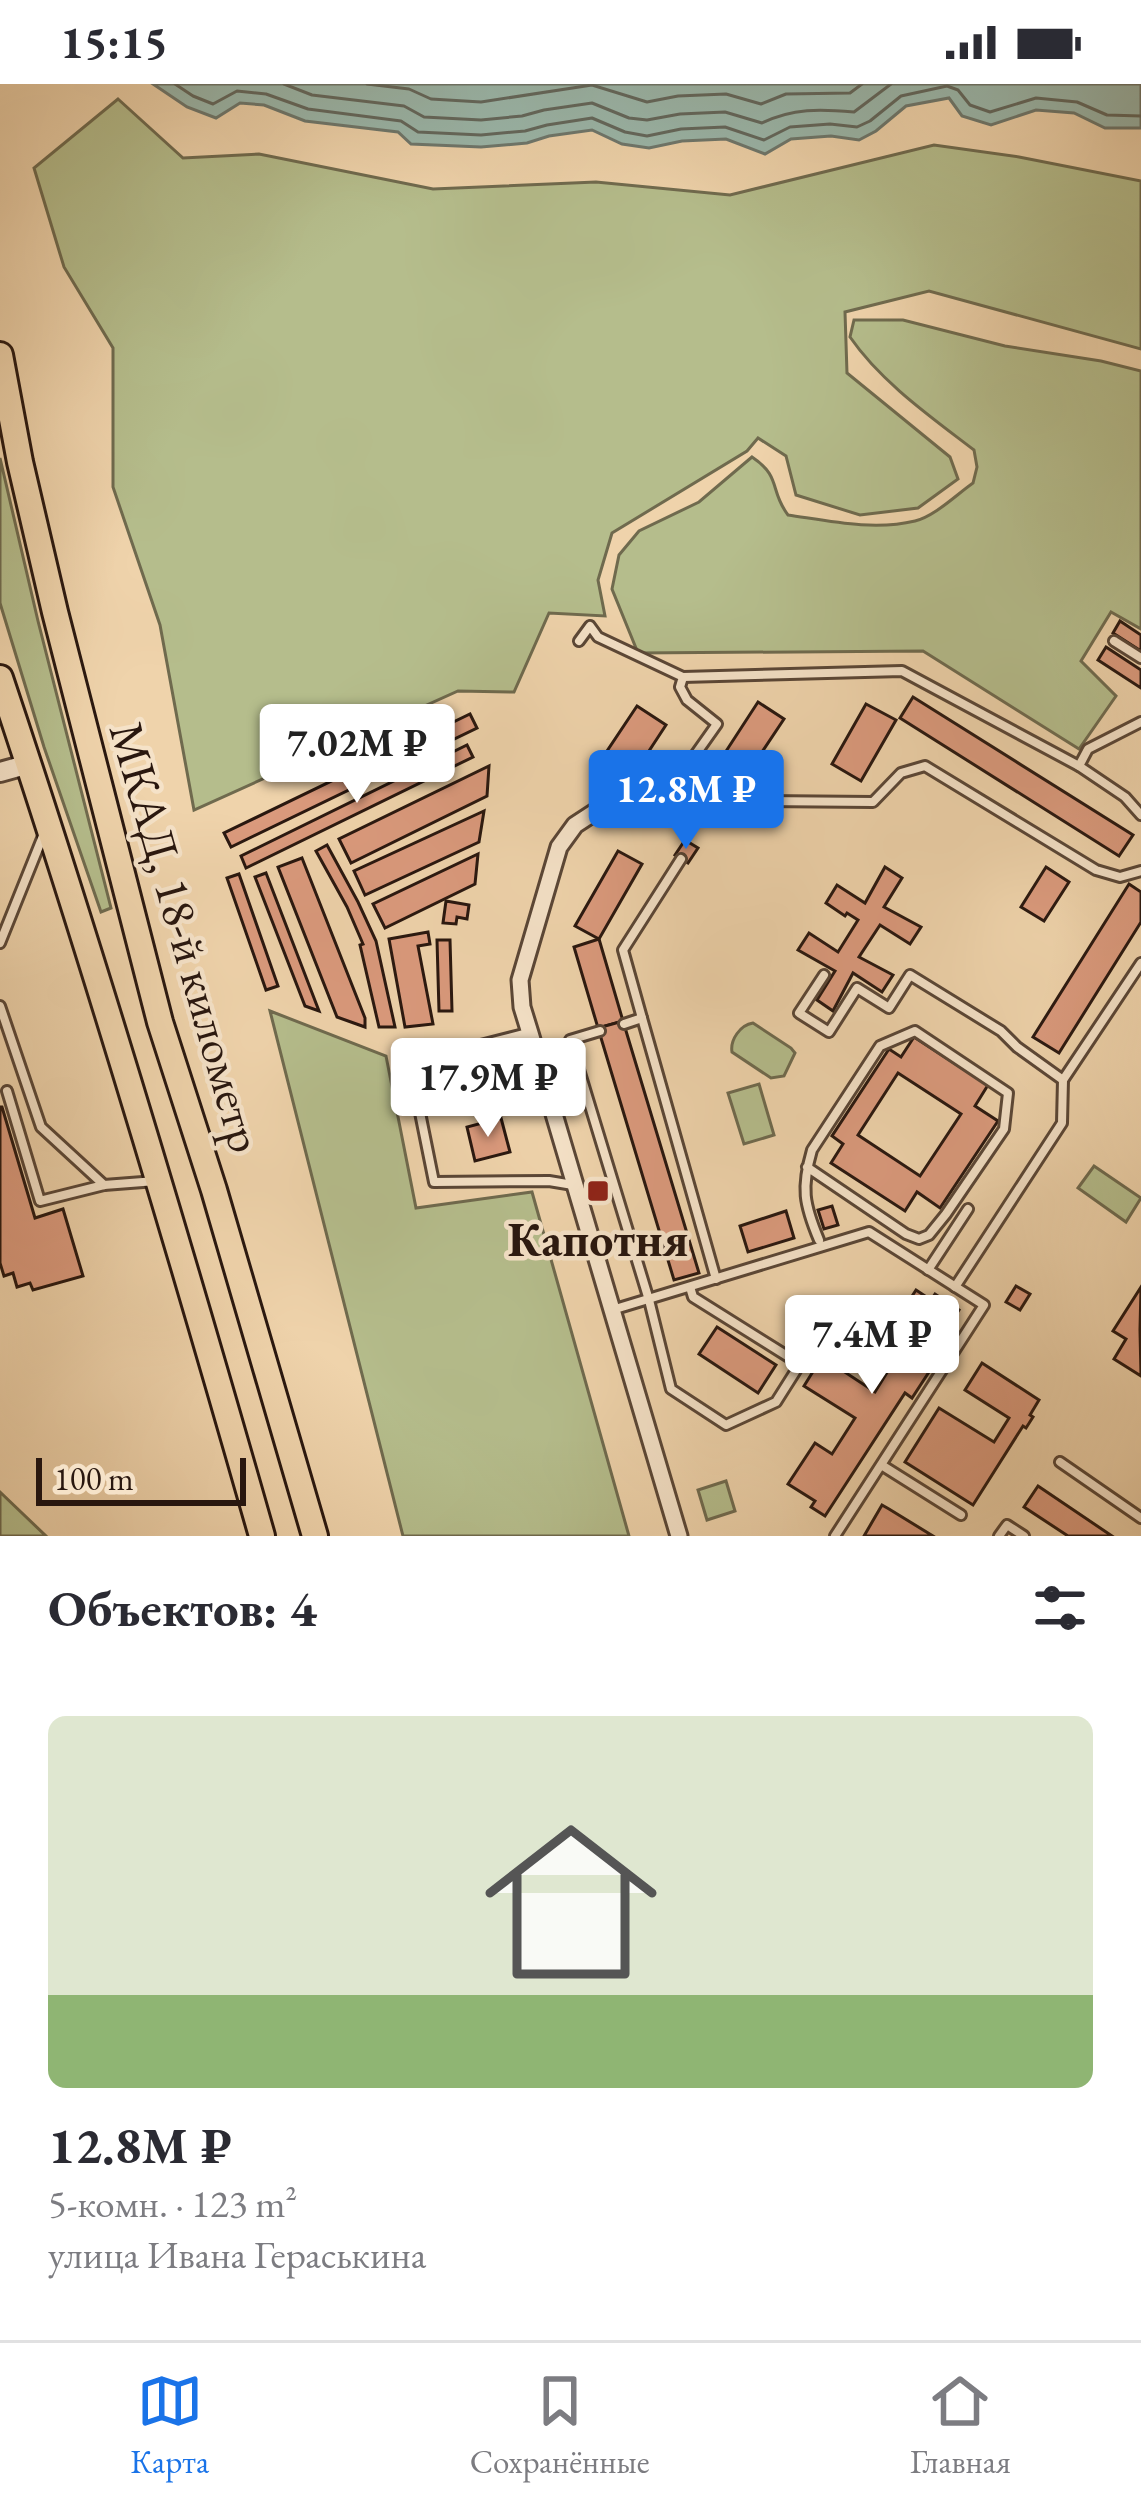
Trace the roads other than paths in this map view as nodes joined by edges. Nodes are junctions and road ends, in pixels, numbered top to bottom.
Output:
1 (0, 355) edge
2 (579, 641) dead end
3 (1114, 641) dead end
4 (1141, 658) edge
5 (682, 677) junction
6 (0, 678) edge
7 (1141, 722) edge
8 (29, 764) junction
9 (1079, 766) junction
10 (0, 772) edge
11 (663, 800) junction
12 (1141, 815) edge
13 (48, 824) junction
14 (681, 859) dead end
15 (1141, 871) edge
16 (0, 943) edge
17 (1141, 963) edge
18 (824, 975) dead end
19 (0, 1006) edge
20 (642, 1018) junction
21 (624, 1024) dead end
22 (600, 1031) dead end
23 (530, 1033) junction
24 (1064, 1080) junction
25 (7, 1091) dead end
26 (807, 1167) junction
27 (160, 1180) junction
28 (573, 1184) junction
29 (104, 1185) junction
30 (968, 1209) dead end
31 (818, 1240) dead end
32 (928, 1270) junction
33 (716, 1279) junction
34 (690, 1287) junction
35 (955, 1287) junction
36 (650, 1300) junction
37 (610, 1310) junction
38 (1060, 1462) dead end
39 (883, 1466) junction
40 (961, 1515) dead end
41 (1141, 1518) edge
42 (262, 1536) edge
43 (315, 1536) edge
44 (679, 1536) edge
45 (835, 1536) edge
46 (999, 1536) edge
47 (1024, 1536) edge

1 - 43 highway, МКАД, 18-й километр
2 - 5 lane
3 - 4 lane
5 - 9 lane
5 - 11 lane
6 - 8 highway, МКАД, 18-й километр
7 - 9 lane
8 - 10 street
8 - 13 highway, МКАД, 18-й километр
9 - 12 lane
11 - 15 lane
11 - 23 street
13 - 16 lane
13 - 27 highway, МКАД, 18-й километр
14 - 20 lane
17 - 24 lane
18 - 24 lane
19 - 29 lane
20 - 21 lane
20 - 33 lane
22 - 36 lane
23 - 28 street
23 - 28 lane
24 - 35 lane
25 - 29 lane
26 - 26 lane
26 - 31 lane
27 - 29 lane
27 - 42 highway, МКАД, 18-й километр
28 - 37 street
30 - 32 lane
32 - 33 lane
32 - 35 lane
33 - 34 lane
34 - 36 lane
34 - 36 lane
35 - 39 lane
36 - 37 lane
37 - 44 street
38 - 41 lane
39 - 40 lane
39 - 45 lane
46 - 47 lane

